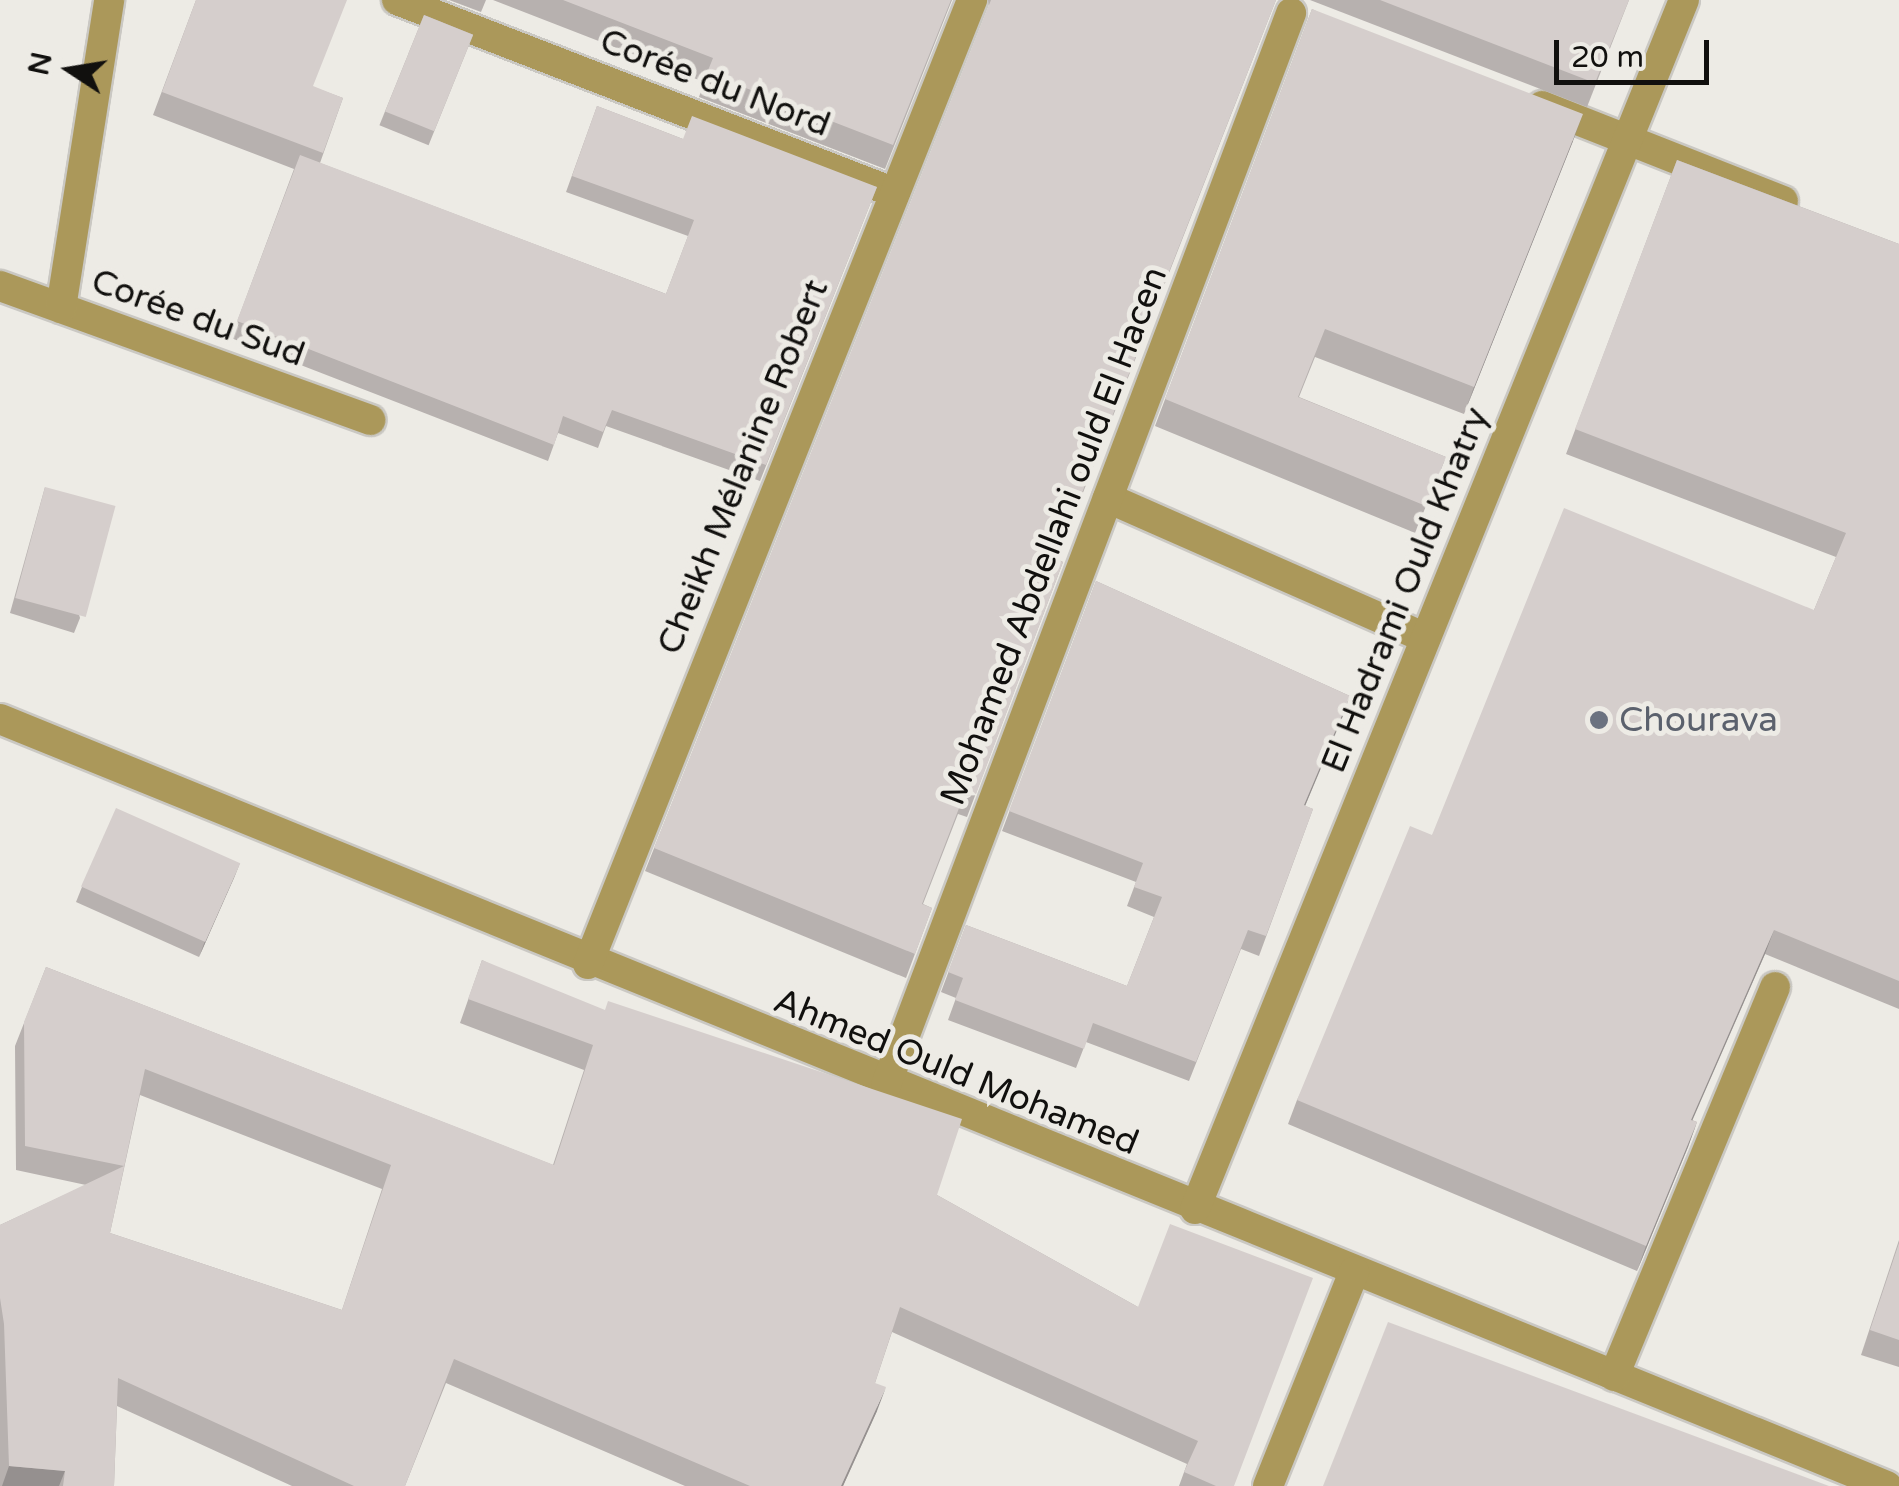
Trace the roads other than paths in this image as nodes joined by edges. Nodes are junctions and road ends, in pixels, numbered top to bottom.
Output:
1 (109, 0) edge
2 (397, 0) edge
3 (972, 0) edge
4 (1258, 0) edge
5 (1684, 0) edge
6 (1291, 13) junction
7 (1328, 27) edge
8 (1516, 96) edge
9 (1628, 138) junction
10 (895, 193) junction
11 (1809, 211) edge
12 (0, 286) edge
13 (62, 308) junction
14 (371, 420) dead end
15 (1108, 498) junction
16 (1426, 638) junction
17 (0, 719) edge
18 (588, 964) junction
19 (1775, 987) dead end
20 (886, 1085) junction
21 (1194, 1209) junction
22 (1354, 1272) junction
23 (1614, 1376) junction
24 (1268, 1486) edge
25 (1887, 1486) edge

1 - 13 street
2 - 10 street, Corée du Nord
3 - 10 street, Cheikh Mélanine Robert
4 - 6 street
5 - 9 street, El Hadrami Ould Khatry
6 - 7 street
6 - 15 street, Mohamed Abdellahi ould El Hacen
8 - 9 street
9 - 11 street
9 - 16 street, El Hadrami Ould Khatry
10 - 18 street, Cheikh Mélanine Robert
12 - 13 street, Corée du Sud
13 - 14 street, Corée du Sud
15 - 16 street
15 - 20 street, Mohamed Abdellahi ould El Hacen
16 - 21 street, El Hadrami Ould Khatry
17 - 18 street, Ahmed Ould Mohamed
18 - 20 street, Ahmed Ould Mohamed
19 - 23 street
20 - 21 street, Ahmed Ould Mohamed
21 - 22 street, Ahmed Ould Mohamed
22 - 23 street, Ahmed Ould Mohamed
22 - 24 street
23 - 25 street, Ahmed Ould Mohamed

